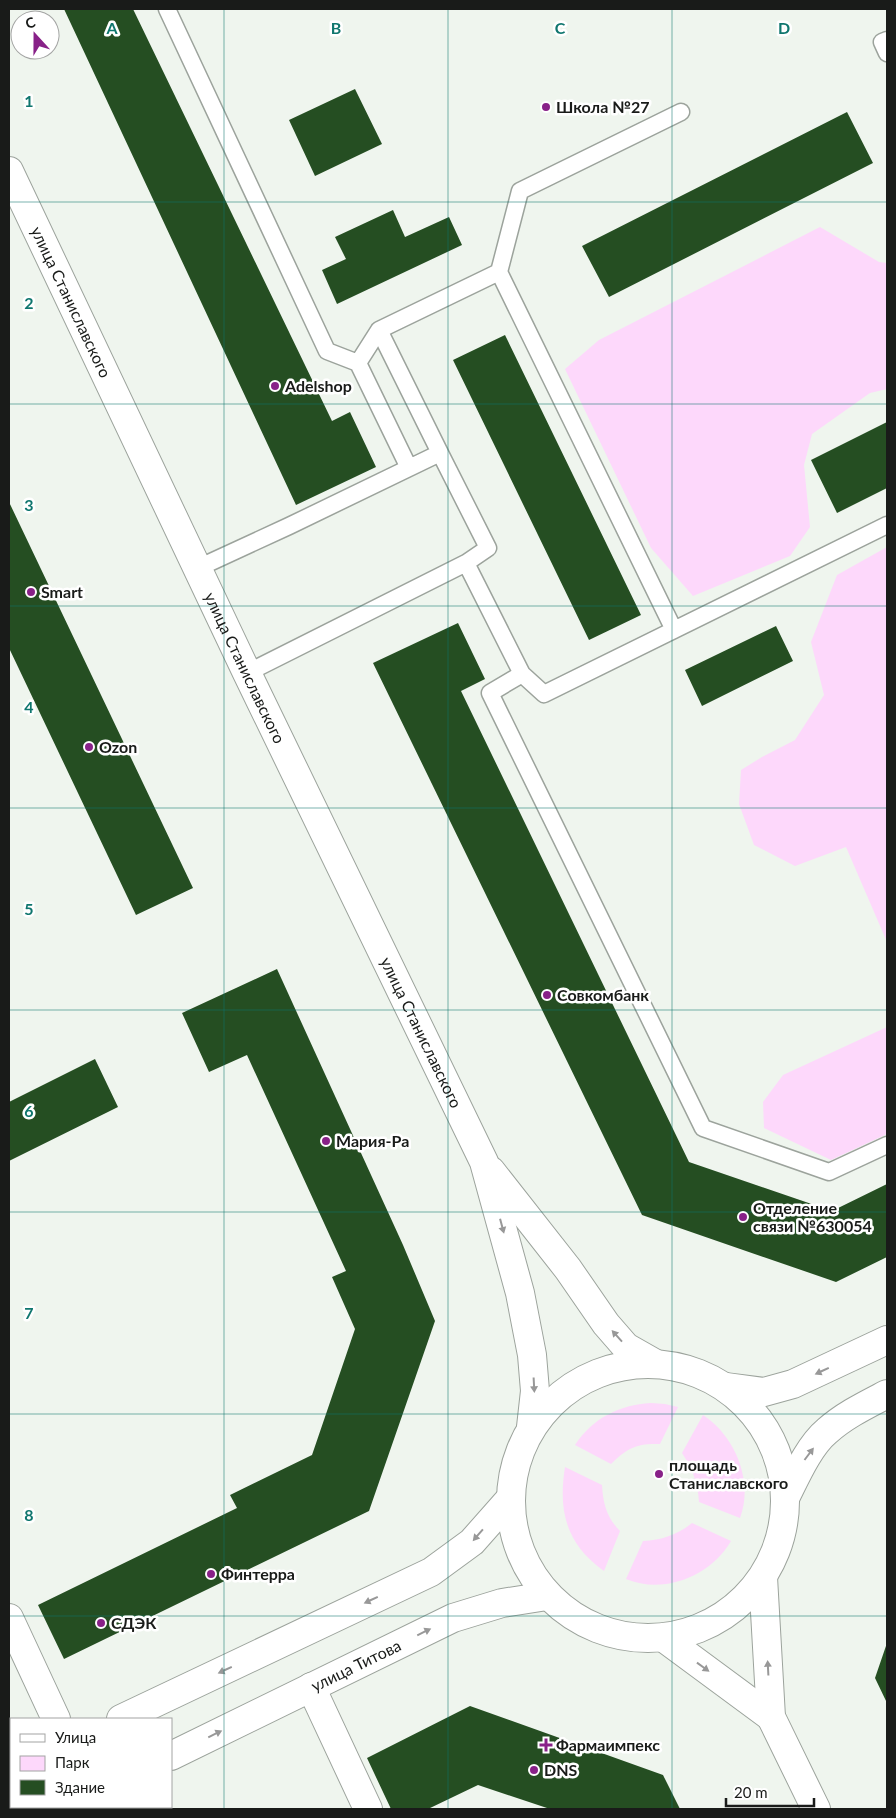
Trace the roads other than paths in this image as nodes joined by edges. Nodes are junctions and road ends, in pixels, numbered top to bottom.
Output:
1 (167, 9) edge
2 (887, 40) edge
3 (887, 53) edge
4 (681, 112) dead end
5 (9, 171) edge
6 (499, 272) junction
7 (379, 330) junction
8 (358, 363) junction
9 (440, 453) junction
10 (409, 468) junction
11 (887, 525) edge
12 (466, 563) junction
13 (198, 568) junction
14 (674, 630) junction
15 (247, 673) junction
16 (522, 674) junction
17 (887, 1145) edge
18 (484, 1162) junction
19 (877, 1345) edge
20 (656, 1364) junction
21 (726, 1387) junction
22 (887, 1394) edge
23 (531, 1427) junction
24 (786, 1496) junction
25 (510, 1498) junction
26 (763, 1577) junction
27 (548, 1596) junction
28 (9, 1618) edge
29 (664, 1638) junction
30 (311, 1688) junction
31 (771, 1717) junction
32 (56, 1718) edge
33 (124, 1718) edge
34 (172, 1756) edge
35 (368, 1809) edge
36 (816, 1809) edge

1 - 8 lane
2 - 3 lane
4 - 6 lane
5 - 13 main road, улица Станиславского
6 - 7 lane
6 - 14 lane
7 - 8 lane
7 - 9 lane
8 - 10 lane
9 - 10 lane
9 - 12 lane
10 - 13 lane
11 - 14 lane
12 - 15 lane
12 - 16 lane
13 - 15 main road, улица Станиславского
14 - 16 lane
15 - 18 main road, улица Станиславского
16 - 17 lane
20 -> 18 main road
18 -> 23 main road
19 -> 21 main road
20 - 21 main road
20 - 23 main road
21 - 24 main road
24 -> 22 main road
23 - 25 main road
24 - 26 main road
25 - 27 main road
25 -> 33 main road
26 - 29 main road
31 -> 26 main road
27 - 29 main road
30 -> 27 main road, улица Титова
28 - 32 main road
29 -> 31 main road
34 -> 30 main road, улица Титова
30 - 35 main road
31 - 36 main road

